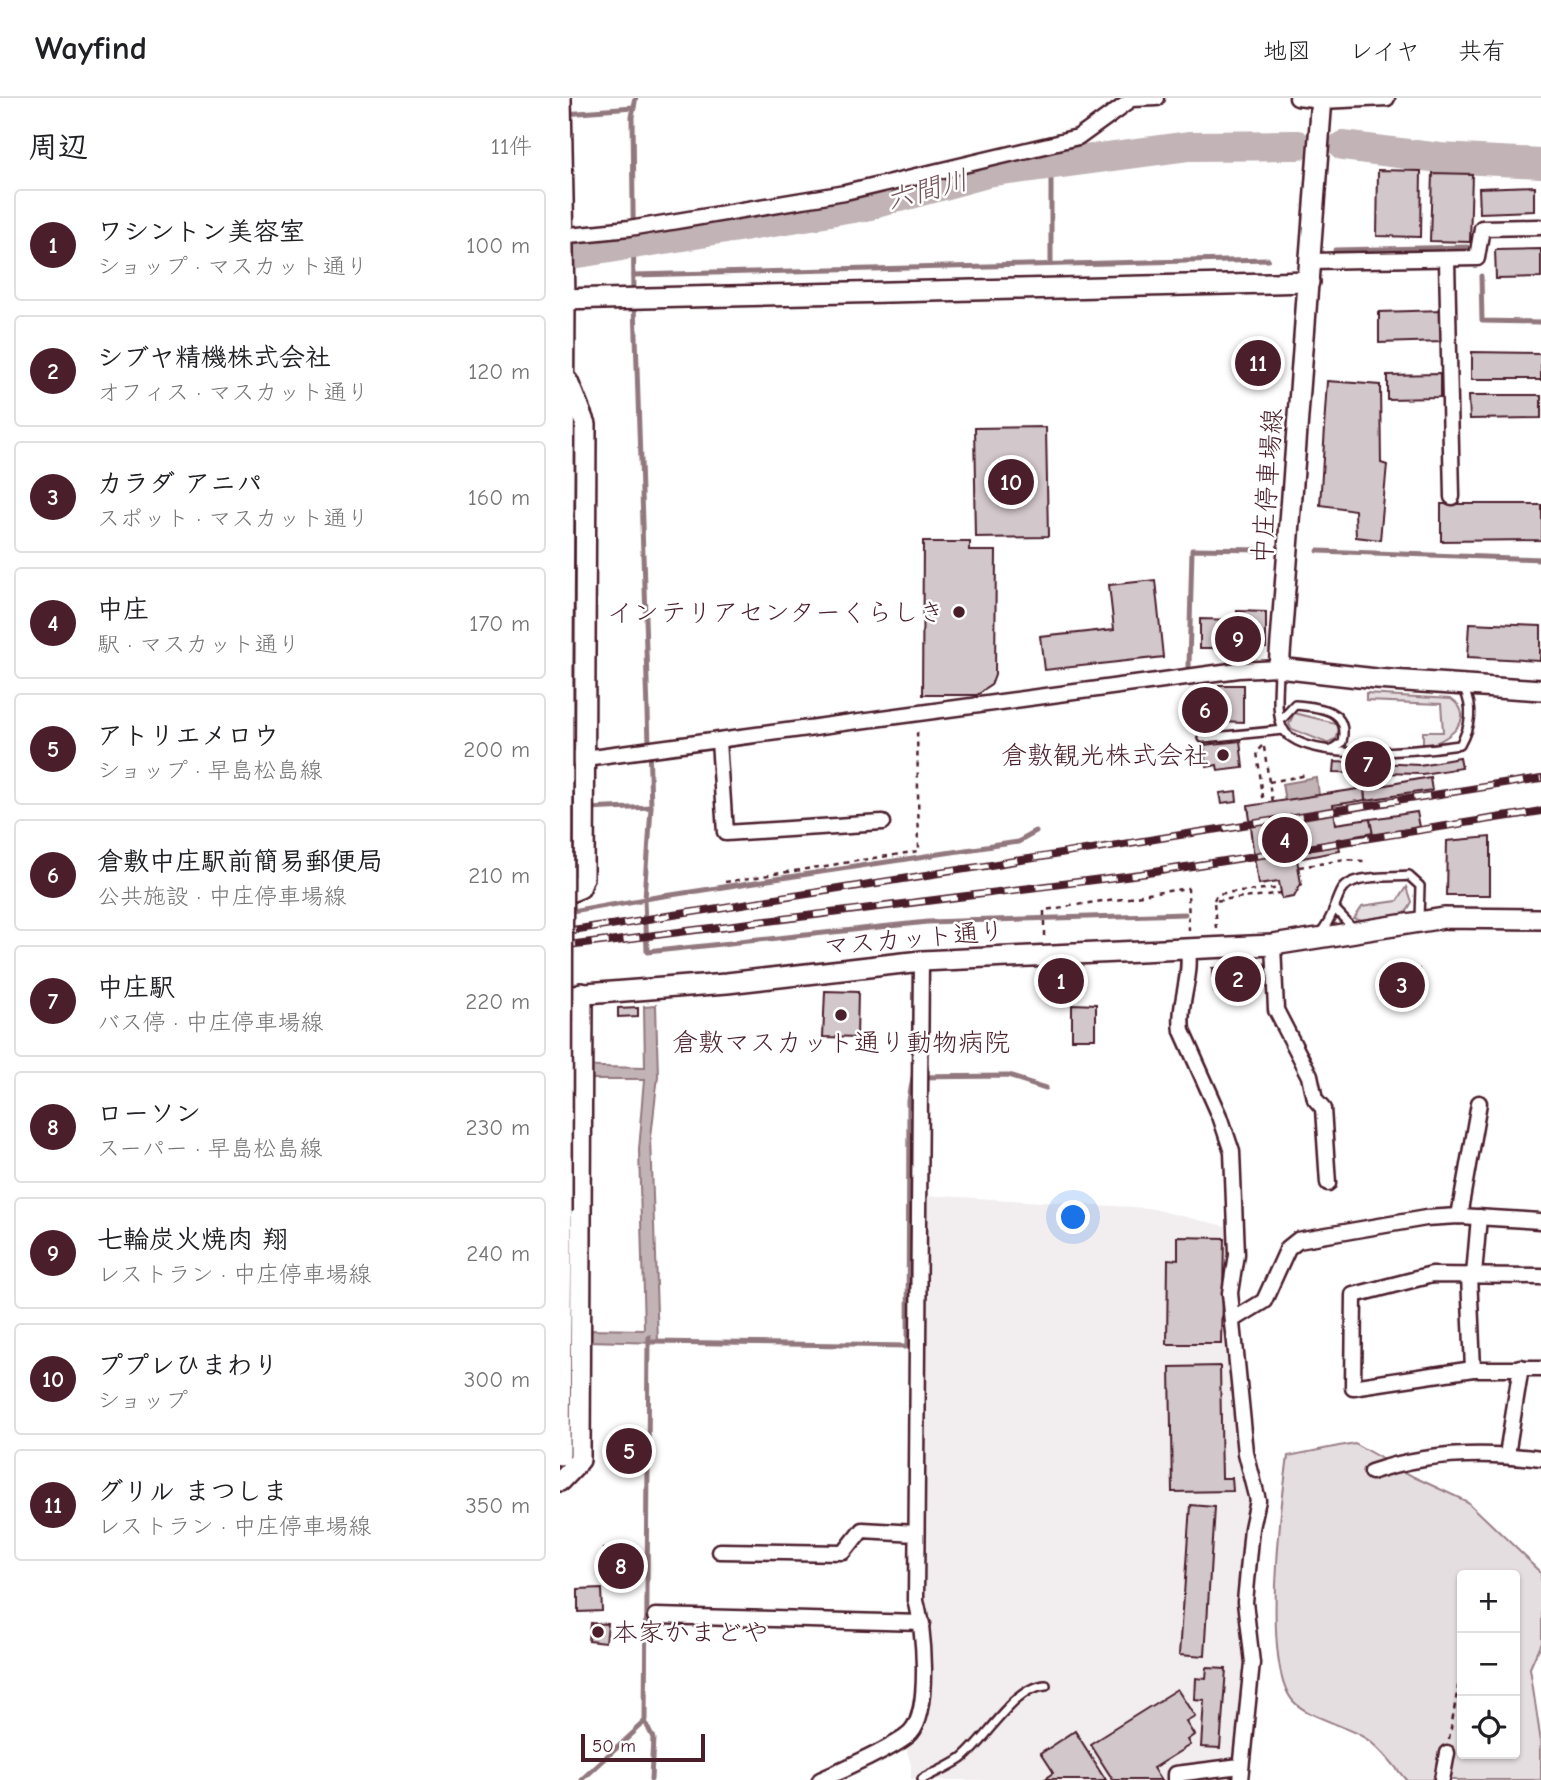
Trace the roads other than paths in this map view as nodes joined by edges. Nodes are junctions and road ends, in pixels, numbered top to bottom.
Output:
1 (1156, 98) edge
2 (1297, 98) edge
3 (1387, 98) edge
4 (1322, 100) edge
5 (561, 109) edge
6 (1541, 227) edge
7 (563, 238) edge
8 (1447, 260) junction
9 (1310, 261) junction
10 (1308, 282) junction
11 (563, 300) edge
12 (566, 375) junction
13 (1452, 497) dead end
14 (1279, 668) junction
15 (1462, 685) junction
16 (1541, 690) edge
17 (1280, 720) junction
18 (1283, 730) junction
19 (1203, 738) dead end
20 (719, 741) junction
21 (1328, 750) junction
22 (560, 758) edge
23 (585, 758) junction
24 (882, 823) dead end
25 (560, 896) edge
26 (1335, 909) junction
27 (1541, 919) edge
28 (1418, 922) junction
29 (1357, 931) junction
30 (1316, 938) junction
31 (1273, 945) junction
32 (1188, 951) junction
33 (921, 961) junction
34 (582, 993) junction
35 (560, 996) edge
36 (1479, 1103) dead end
37 (1328, 1183) dead end
38 (562, 1211) edge
39 (1459, 1216) junction
40 (1479, 1217) junction
41 (1541, 1221) edge
42 (1471, 1275) junction
43 (1541, 1276) edge
44 (1233, 1320) junction
45 (561, 1328) edge
46 (561, 1340) edge
47 (1521, 1368) junction
48 (1473, 1369) junction
49 (1541, 1369) edge
50 (1507, 1454) junction
51 (560, 1455) edge
52 (1541, 1459) edge
53 (1371, 1472) dead end
54 (560, 1481) edge
55 (916, 1533) junction
56 (720, 1551) dead end
57 (656, 1616) dead end
58 (922, 1623) junction
59 (1045, 1685) dead end
60 (1447, 1753) road end
61 (1240, 1773) edge
62 (820, 1780) edge
63 (922, 1780) edge
64 (1176, 1780) edge
65 (1442, 1780) edge

1 - 7 street
2 - 4 street
3 - 4 street
4 - 9 main road, 中庄停車場線
5 - 7 main road
6 - 8 street
7 - 11 main road
8 - 9 street
8 - 13 street
9 - 10 main road, 中庄停車場線
10 - 11 main road
10 - 14 main road, 中庄停車場線
11 - 12 main road
12 - 23 main road
12 - 38 main road, bridge
14 - 15 main road
14 - 17 lane
14 - 20 street
15 - 16 main road
15 - 21 lane
17 - 18 lane
17 - 21 lane
18 - 19 lane
18 - 21 lane
20 - 23 street
20 - 24 street
22 - 23 street
23 - 25 main road
26 - 28 lane
26 - 29 lane
26 - 30 lane
27 - 28 main road, マスカット通り
28 - 29 main road, マスカット通り
29 - 30 main road, マスカット通り
30 - 31 main road, マスカット通り
31 - 32 main road, マスカット通り
31 - 37 street
32 - 33 main road, マスカット通り
32 - 44 street
33 - 34 main road, マスカット通り
33 - 55 street
34 - 35 main road, マスカット通り
34 - 54 main road
36 - 39 street
38 - 45 main road
39 - 40 street
39 - 44 street
40 - 41 street
40 - 42 street
42 - 43 street
42 - 48 street
42 - 48 street
44 - 61 street
45 - 46 main road
46 - 51 main road
47 - 48 street
47 - 49 street
47 - 50 street
50 - 52 street
50 - 53 street
55 - 56 street
55 - 58 street
57 - 58 street
58 - 62 street
59 - 63 lane
60 - 65 street
61 - 64 street

